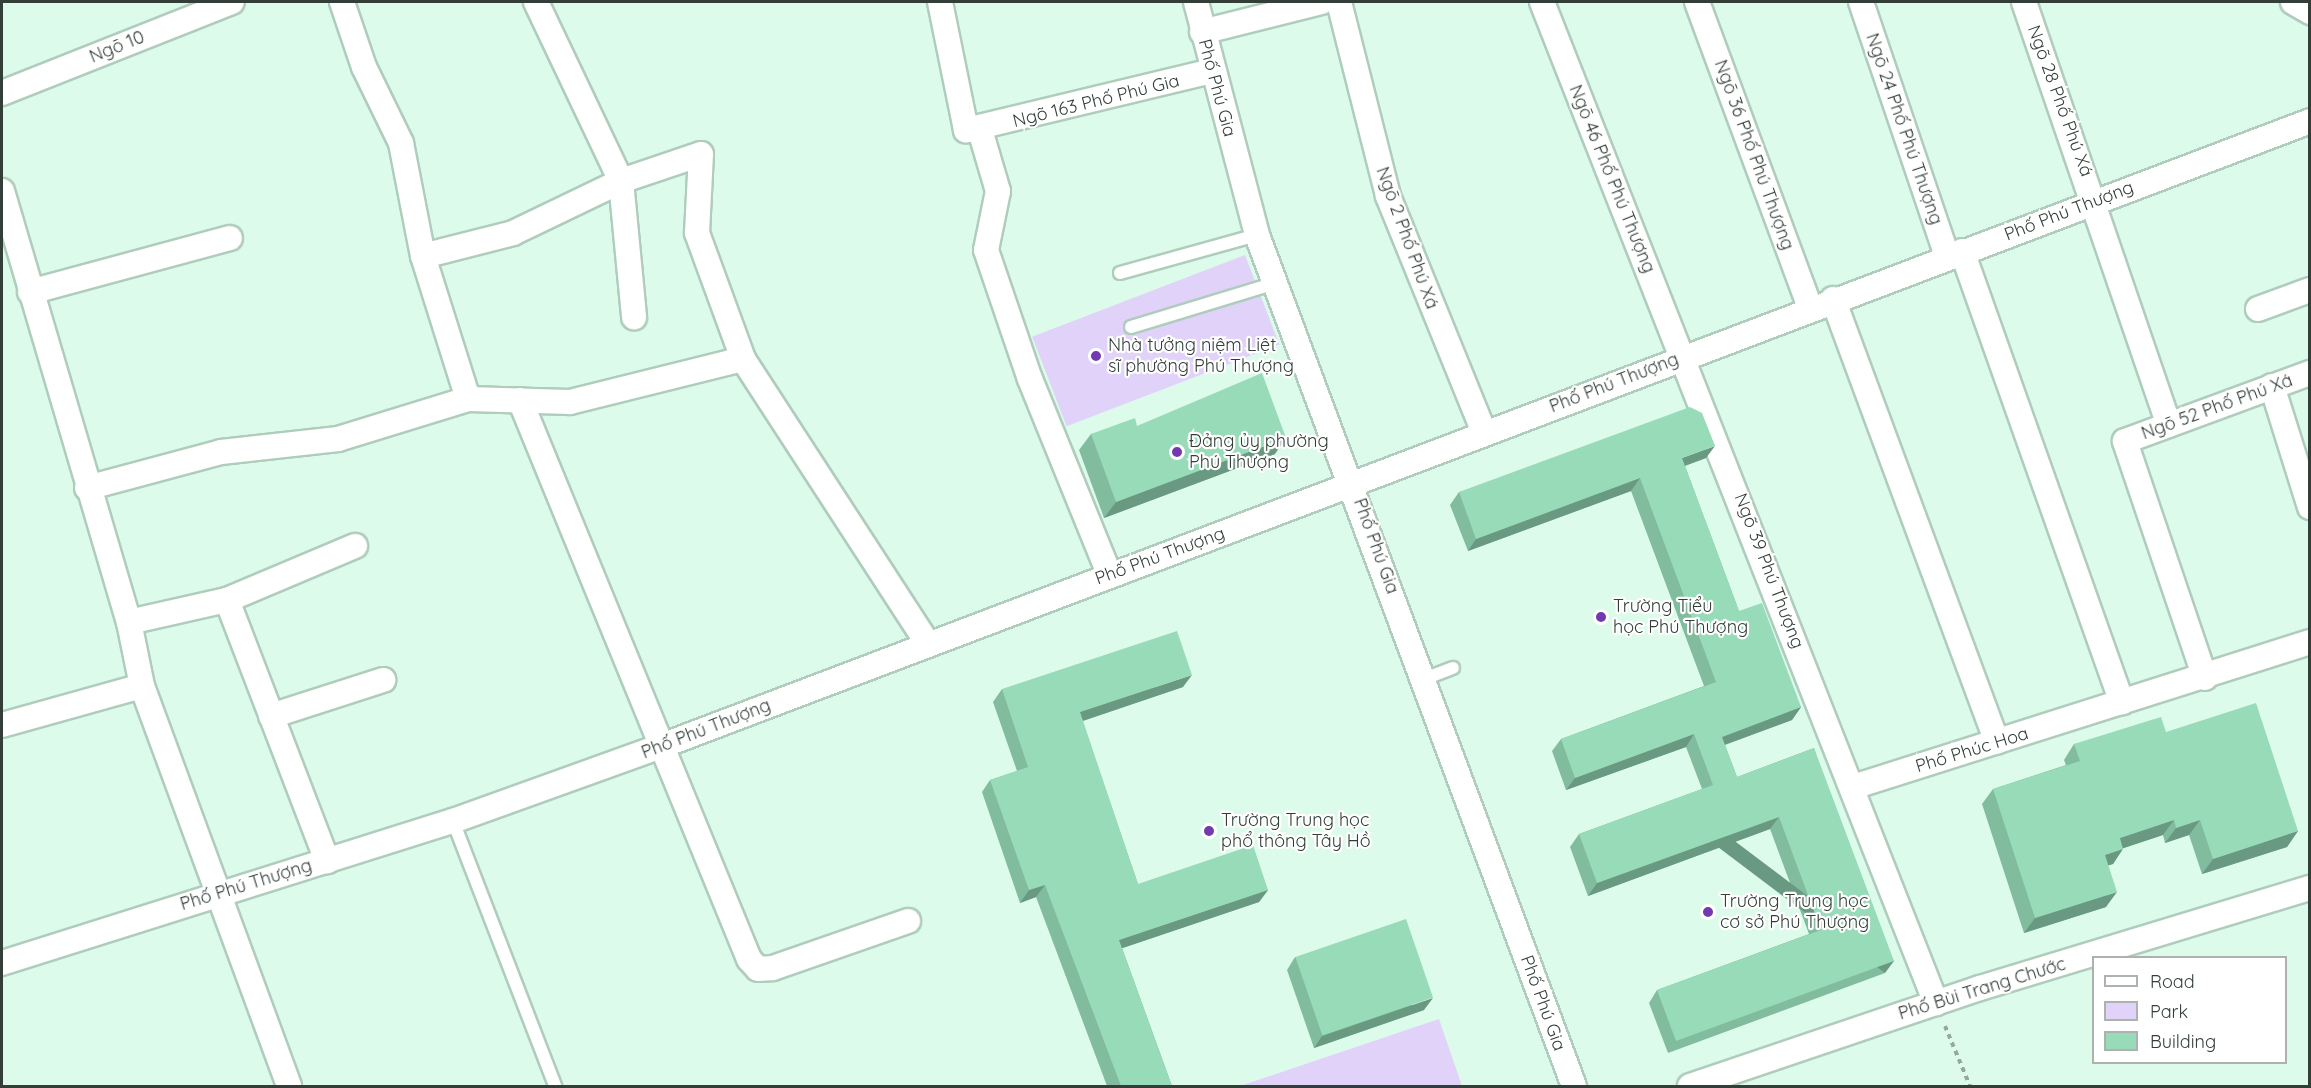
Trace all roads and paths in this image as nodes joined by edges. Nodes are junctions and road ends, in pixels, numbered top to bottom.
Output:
1 (232, 2) edge
2 (342, 2) edge
3 (536, 2) edge
4 (940, 2) edge
5 (1196, 2) edge
6 (1321, 2) edge
7 (1339, 2) edge
8 (1542, 2) edge
9 (1697, 2) edge
10 (1861, 2) edge
11 (2024, 2) edge
12 (2293, 2) edge
13 (2310, 12) edge
14 (1202, 32) junction
15 (1212, 71) junction
16 (2, 93) edge
17 (2310, 121) edge
18 (980, 130) junction
19 (621, 182) junction
20 (2, 191) edge
21 (2096, 201) junction
22 (1257, 235) junction
23 (230, 238) dead end
24 (1955, 254) junction
25 (423, 256) junction
26 (1120, 273) dead end
27 (1276, 284) junction
28 (2310, 290) edge
29 (30, 292) junction
30 (1833, 299) junction
31 (1810, 308) junction
32 (2258, 309) dead end
33 (634, 317) dead end
34 (1131, 327) dead end
35 (1684, 355) junction
36 (743, 359) junction
37 (2310, 373) edge
38 (2272, 386) junction
39 (468, 399) junction
40 (520, 400) junction
41 (2169, 425) junction
42 (1484, 434) junction
43 (1353, 484) junction
44 (87, 489) junction
45 (2310, 507) edge
46 (356, 546) dead end
47 (1109, 574) junction
48 (226, 600) junction
49 (129, 622) junction
50 (2310, 642) edge
51 (928, 644) junction
52 (1453, 668) dead end
53 (2205, 678) junction
54 (1424, 679) junction
55 (383, 680) dead end
56 (142, 686) junction
57 (2122, 704) junction
58 (271, 716) junction
59 (2, 725) edge
60 (1997, 742) junction
61 (659, 747) junction
62 (1854, 787) junction
63 (453, 821) junction
64 (327, 861) junction
65 (2310, 888) edge
66 (219, 891) junction
67 (908, 921) dead end
68 (2, 963) edge
69 (1936, 1003) junction
70 (289, 1086) edge
71 (555, 1086) edge
72 (1574, 1086) edge
73 (1690, 1086) edge
74 (1970, 1086) edge

1 - 16 street, Ngõ 10
2 - 25 street
3 - 19 street
4 - 18 street
5 - 14 street, Phố Phú Gia
6 - 14 street
7 - 42 street, Ngõ 2 Phố Phú Xá
8 - 35 street, Ngõ 46 Phố Phú Thượng
9 - 31 street, Ngõ 36 Phố Phú Thượng
10 - 24 street, Ngõ 24 Phố Phú Thượng
11 - 21 street, Ngõ 28 Phố Phú Xá
12 - 13 street
14 - 15 street, Phố Phú Gia
15 - 18 street, Ngõ 163 Phố Phú Gia
15 - 22 street, Phố Phú Gia
17 - 21 street, Phố Phú Thượng
18 - 47 street
19 - 25 street
19 - 33 street
19 - 36 street
20 - 29 street
21 - 24 street, Phố Phú Thượng
21 - 41 street, Ngõ 28 Phố Phú Xá
22 - 26 lane
22 - 27 street, Phố Phú Gia
23 - 29 street
24 - 30 street, Phố Phú Thượng
24 - 57 street, Ngõ 24 Phố Phú Thượng
25 - 39 street
27 - 34 lane
27 - 43 street, Phố Phú Gia
28 - 32 street
29 - 44 street
30 - 31 street, Phố Phú Thượng
30 - 60 street
31 - 35 street, Phố Phú Thượng
35 - 42 street, Phố Phú Thượng
35 - 62 street, Ngõ 39 Phú Thượng
36 - 40 street
36 - 51 street
37 - 38 street, Ngõ 52 Phố Phú Xá
38 - 41 street, Ngõ 52 Phố Phú Xá
38 - 45 street
39 - 40 street
39 - 44 street
40 - 61 street
41 - 53 street, Ngõ 52 Phố Phú Xá
42 - 43 street, Phố Phú Thượng
43 - 47 street, Phố Phú Thượng
43 - 54 street, Phố Phú Gia
44 - 49 street
46 - 48 street
47 - 51 street, Phố Phú Thượng
48 - 49 street
48 - 58 street
49 - 56 street
50 - 53 street, Phố Phúc Hoa
51 - 61 street, Phố Phú Thượng
52 - 54 lane
53 - 57 street, Phố Phúc Hoa
54 - 72 street, Phố Phú Gia
55 - 58 street
56 - 59 street
56 - 66 street
57 - 60 street, Phố Phúc Hoa
58 - 64 street
60 - 62 street, Phố Phúc Hoa
61 - 63 street, Phố Phú Thượng
61 - 67 street
62 - 69 street
63 - 64 street, Phố Phú Thượng
63 - 71 lane
64 - 66 street, Phố Phú Thượng
65 - 69 street, Phố Bùi Trang Chước
66 - 68 street, Phố Phú Thượng
66 - 70 street
69 - 73 street, Phố Bùi Trang Chước
69 - 74 path

